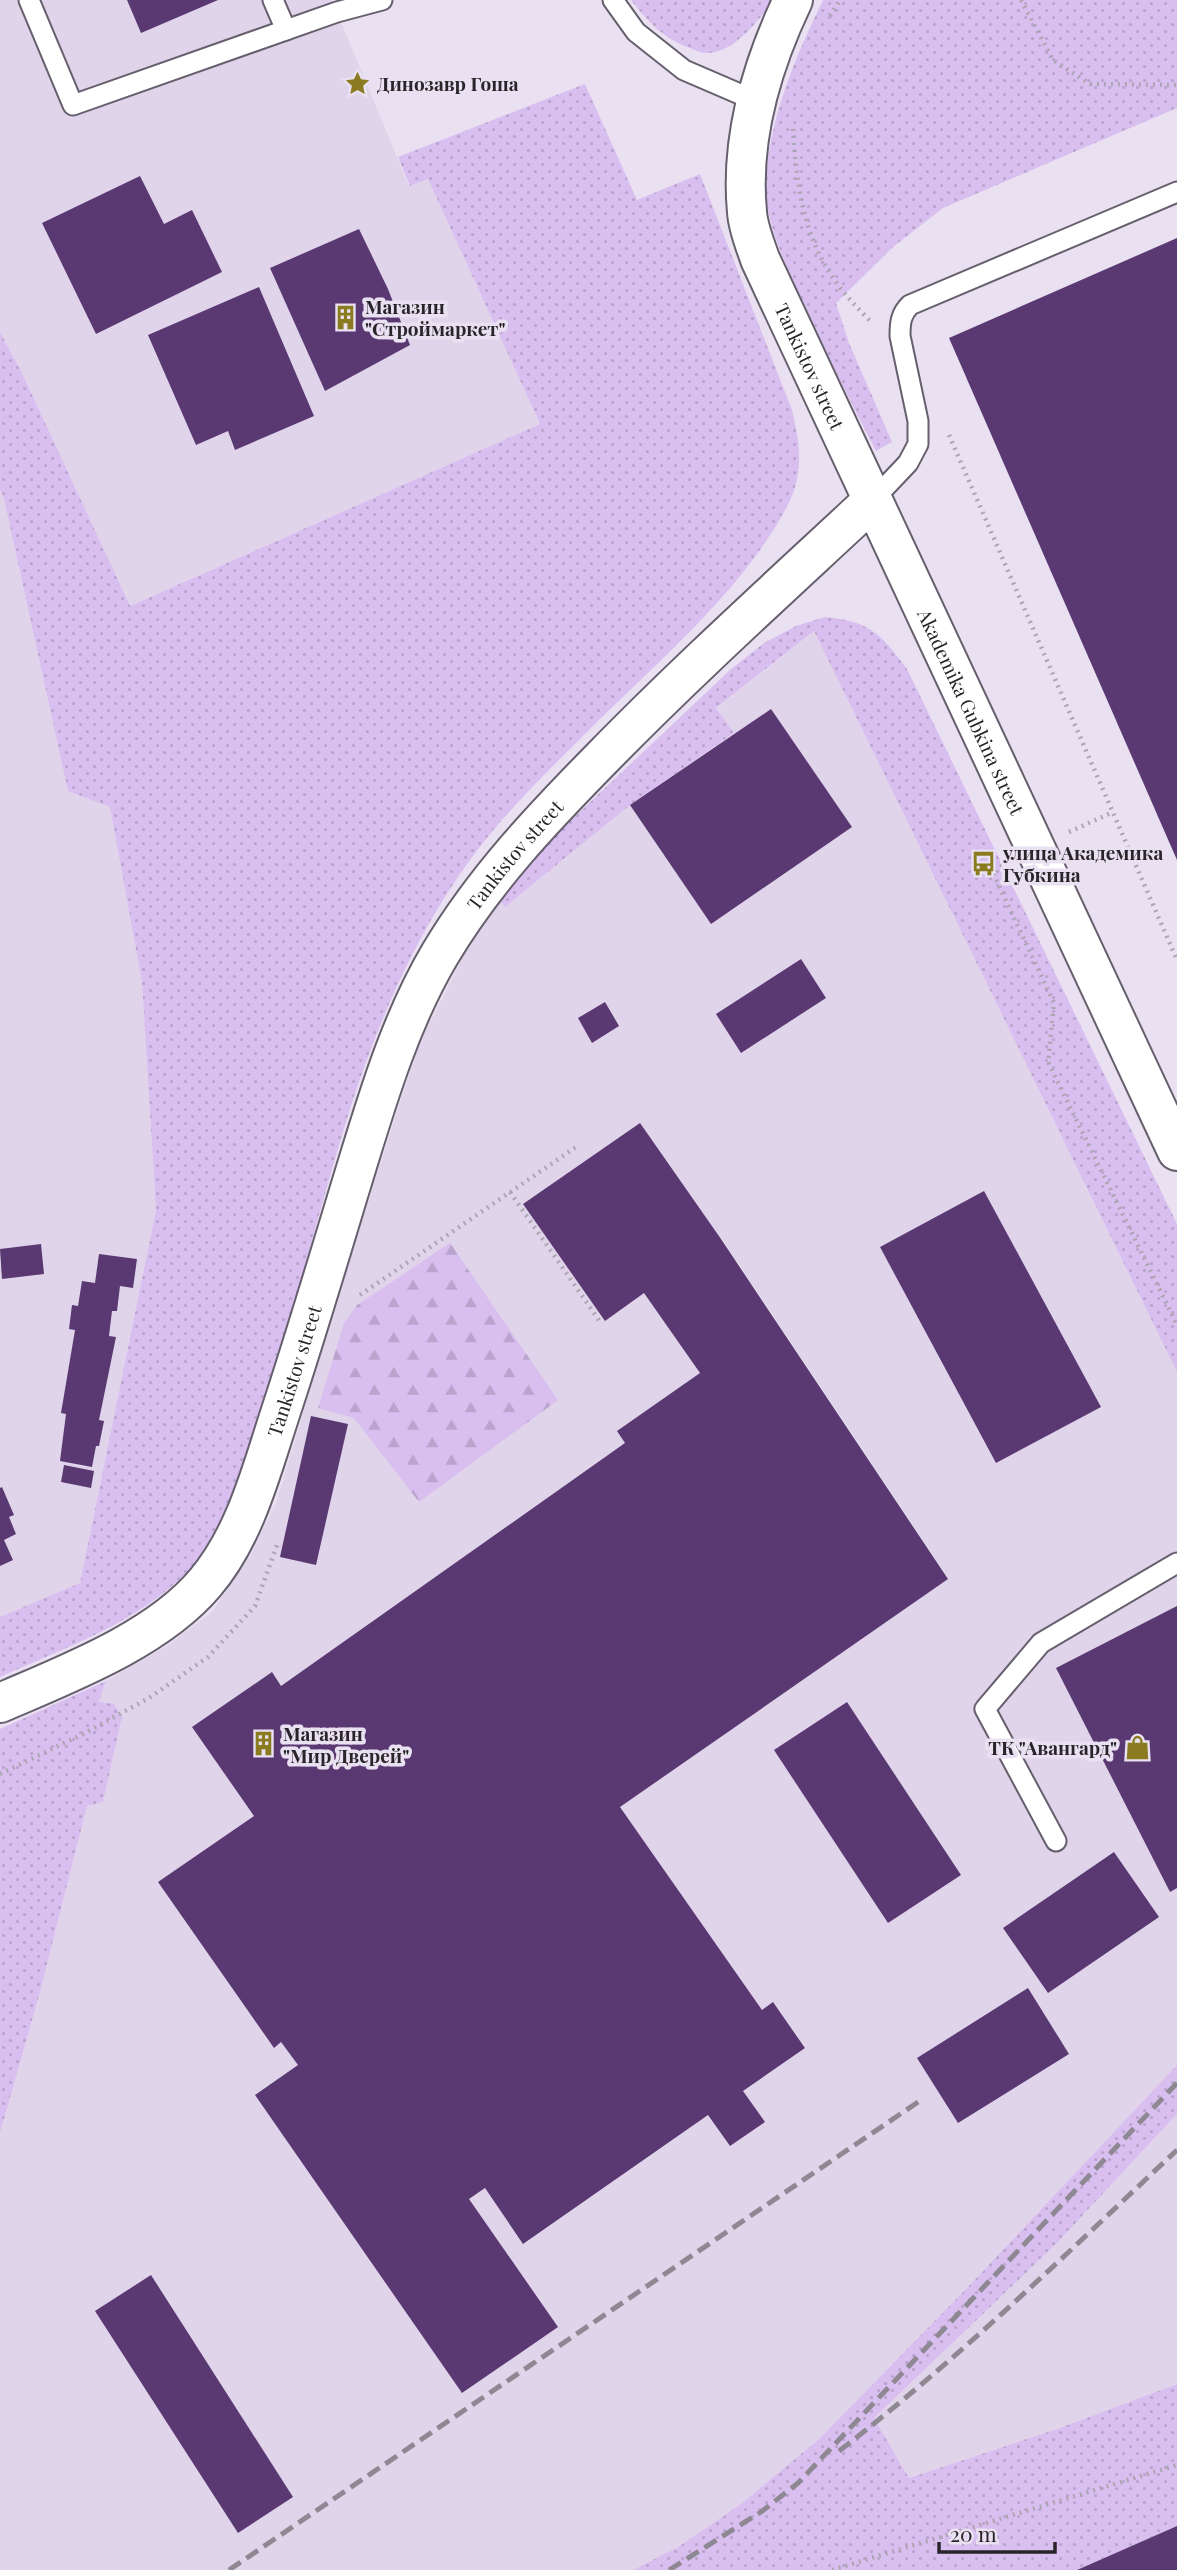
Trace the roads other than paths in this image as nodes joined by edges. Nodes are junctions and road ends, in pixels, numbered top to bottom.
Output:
1 (29, 0) edge
2 (274, 0) edge
3 (382, 0) edge
4 (613, 0) edge
5 (793, 0) edge
6 (286, 30) junction
7 (756, 100) junction
8 (1177, 192) edge
9 (872, 502) junction
10 (1177, 1152) edge
11 (1177, 1563) edge
12 (0, 1703) edge
13 (1056, 1842) dead end

1 - 6 lane
2 - 6 lane
3 - 6 lane
4 - 7 lane
5 - 7 street, Tankistov street
7 - 9 street, Tankistov street
8 - 9 lane
9 - 10 street, Akademika Gubkina street
9 - 12 street, Tankistov street
11 - 13 lane

